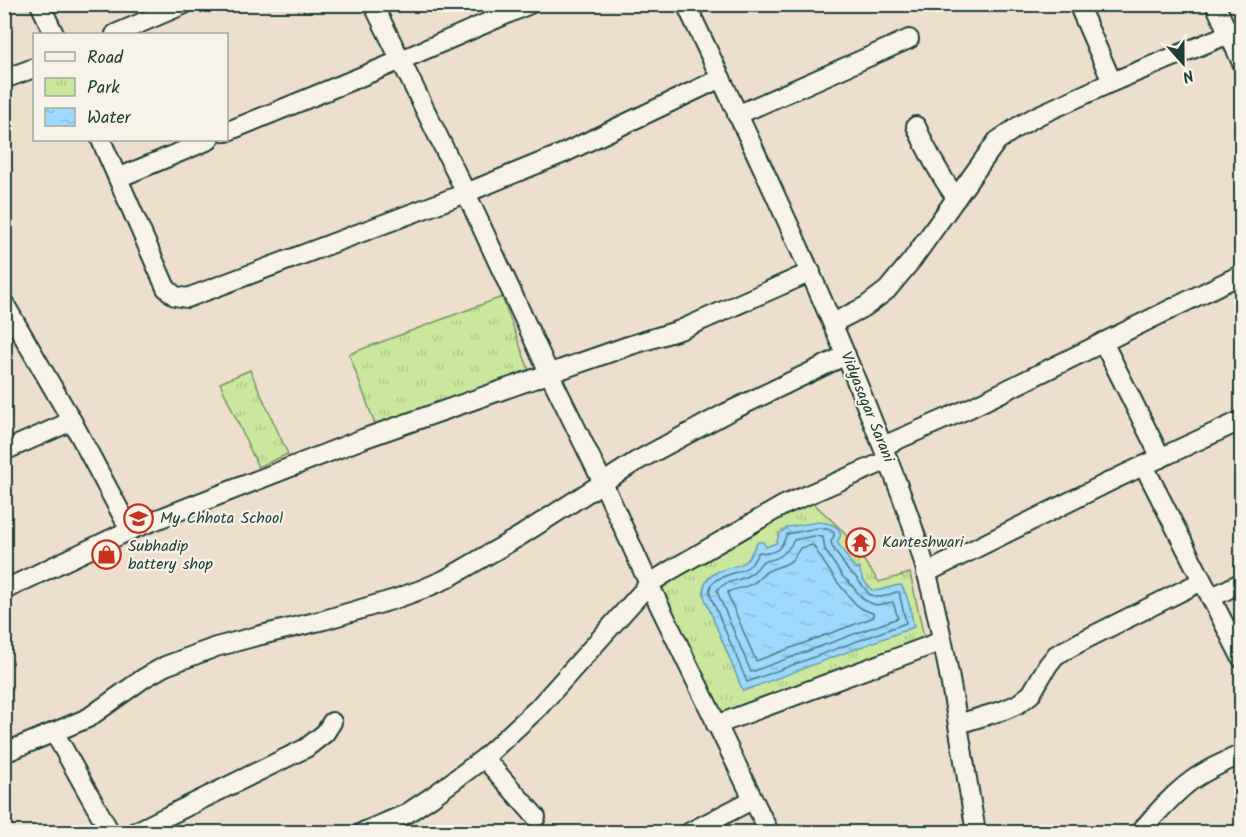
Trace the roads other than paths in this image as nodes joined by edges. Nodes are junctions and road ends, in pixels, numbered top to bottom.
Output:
1 (40, 4) edge
2 (185, 4) edge
3 (373, 4) edge
4 (530, 4) edge
5 (686, 4) edge
6 (1078, 4) edge
7 (1215, 4) edge
8 (1235, 30) edge
9 (54, 33) edge
10 (117, 33) edge
11 (909, 39) dead end
12 (399, 61) junction
13 (1242, 63) edge
14 (33, 68) edge
15 (721, 78) junction
16 (4, 80) edge
17 (1112, 82) junction
18 (737, 115) junction
19 (916, 126) dead end
20 (228, 131) edge
21 (101, 141) edge
22 (207, 141) edge
23 (118, 177) junction
24 (466, 193) junction
25 (956, 198) junction
26 (811, 272) junction
27 (1242, 274) edge
28 (4, 303) edge
29 (833, 324) junction
30 (1103, 342) junction
31 (846, 355) junction
32 (549, 374) junction
33 (1242, 420) edge
34 (72, 421) junction
35 (4, 451) edge
36 (886, 453) junction
37 (1161, 458) junction
38 (1144, 466) junction
39 (603, 483) junction
40 (130, 530) junction
41 (928, 578) junction
42 (1202, 581) junction
43 (1242, 582) edge
44 (649, 584) junction
45 (4, 590) edge
46 (1211, 598) junction
47 (942, 641) junction
48 (1242, 659) edge
49 (332, 722) dead end
50 (716, 724) junction
51 (958, 724) junction
52 (54, 732) junction
53 (4, 753) edge
54 (1242, 754) edge
55 (484, 758) junction
56 (752, 800) junction
57 (536, 817) dead end
58 (111, 832) edge
59 (135, 832) edge
60 (363, 832) edge
61 (690, 832) edge
62 (769, 832) edge
63 (976, 832) edge
64 (1140, 832) edge

1 - 9 street
2 - 10 street
3 - 12 street
4 - 12 street
5 - 15 street, Vidyasagar Sarani
6 - 17 street
7 - 8 street
8 - 13 street
8 - 17 street
11 - 18 street
12 - 20 street
12 - 24 street
14 - 16 street
15 - 18 street, Vidyasagar Sarani
15 - 24 street
17 - 25 street
18 - 26 street, Vidyasagar Sarani
19 - 25 street
21 - 23 street
22 - 23 street
23 - 24 street
24 - 32 street
25 - 29 street
26 - 29 street, Vidyasagar Sarani
26 - 32 street
27 - 30 street
28 - 34 street
29 - 31 street, Vidyasagar Sarani
30 - 36 street
30 - 37 street
31 - 36 street, Vidyasagar Sarani
31 - 39 street
32 - 39 street
32 - 40 street
33 - 37 street
34 - 35 street
34 - 40 street
36 - 41 street, Vidyasagar Sarani
36 - 44 street
37 - 38 street
38 - 41 street
38 - 42 street
39 - 44 street
39 - 52 street
40 - 45 street
41 - 47 street, Vidyasagar Sarani
42 - 46 street
42 - 51 street
43 - 46 street
44 - 50 street
44 - 55 street
46 - 48 street
47 - 50 street
47 - 51 street, Vidyasagar Sarani
49 - 59 street
50 - 56 street
51 - 63 street, Vidyasagar Sarani
52 - 53 street
52 - 58 street
54 - 64 street
55 - 57 street
55 - 60 street
56 - 61 street
56 - 62 street

